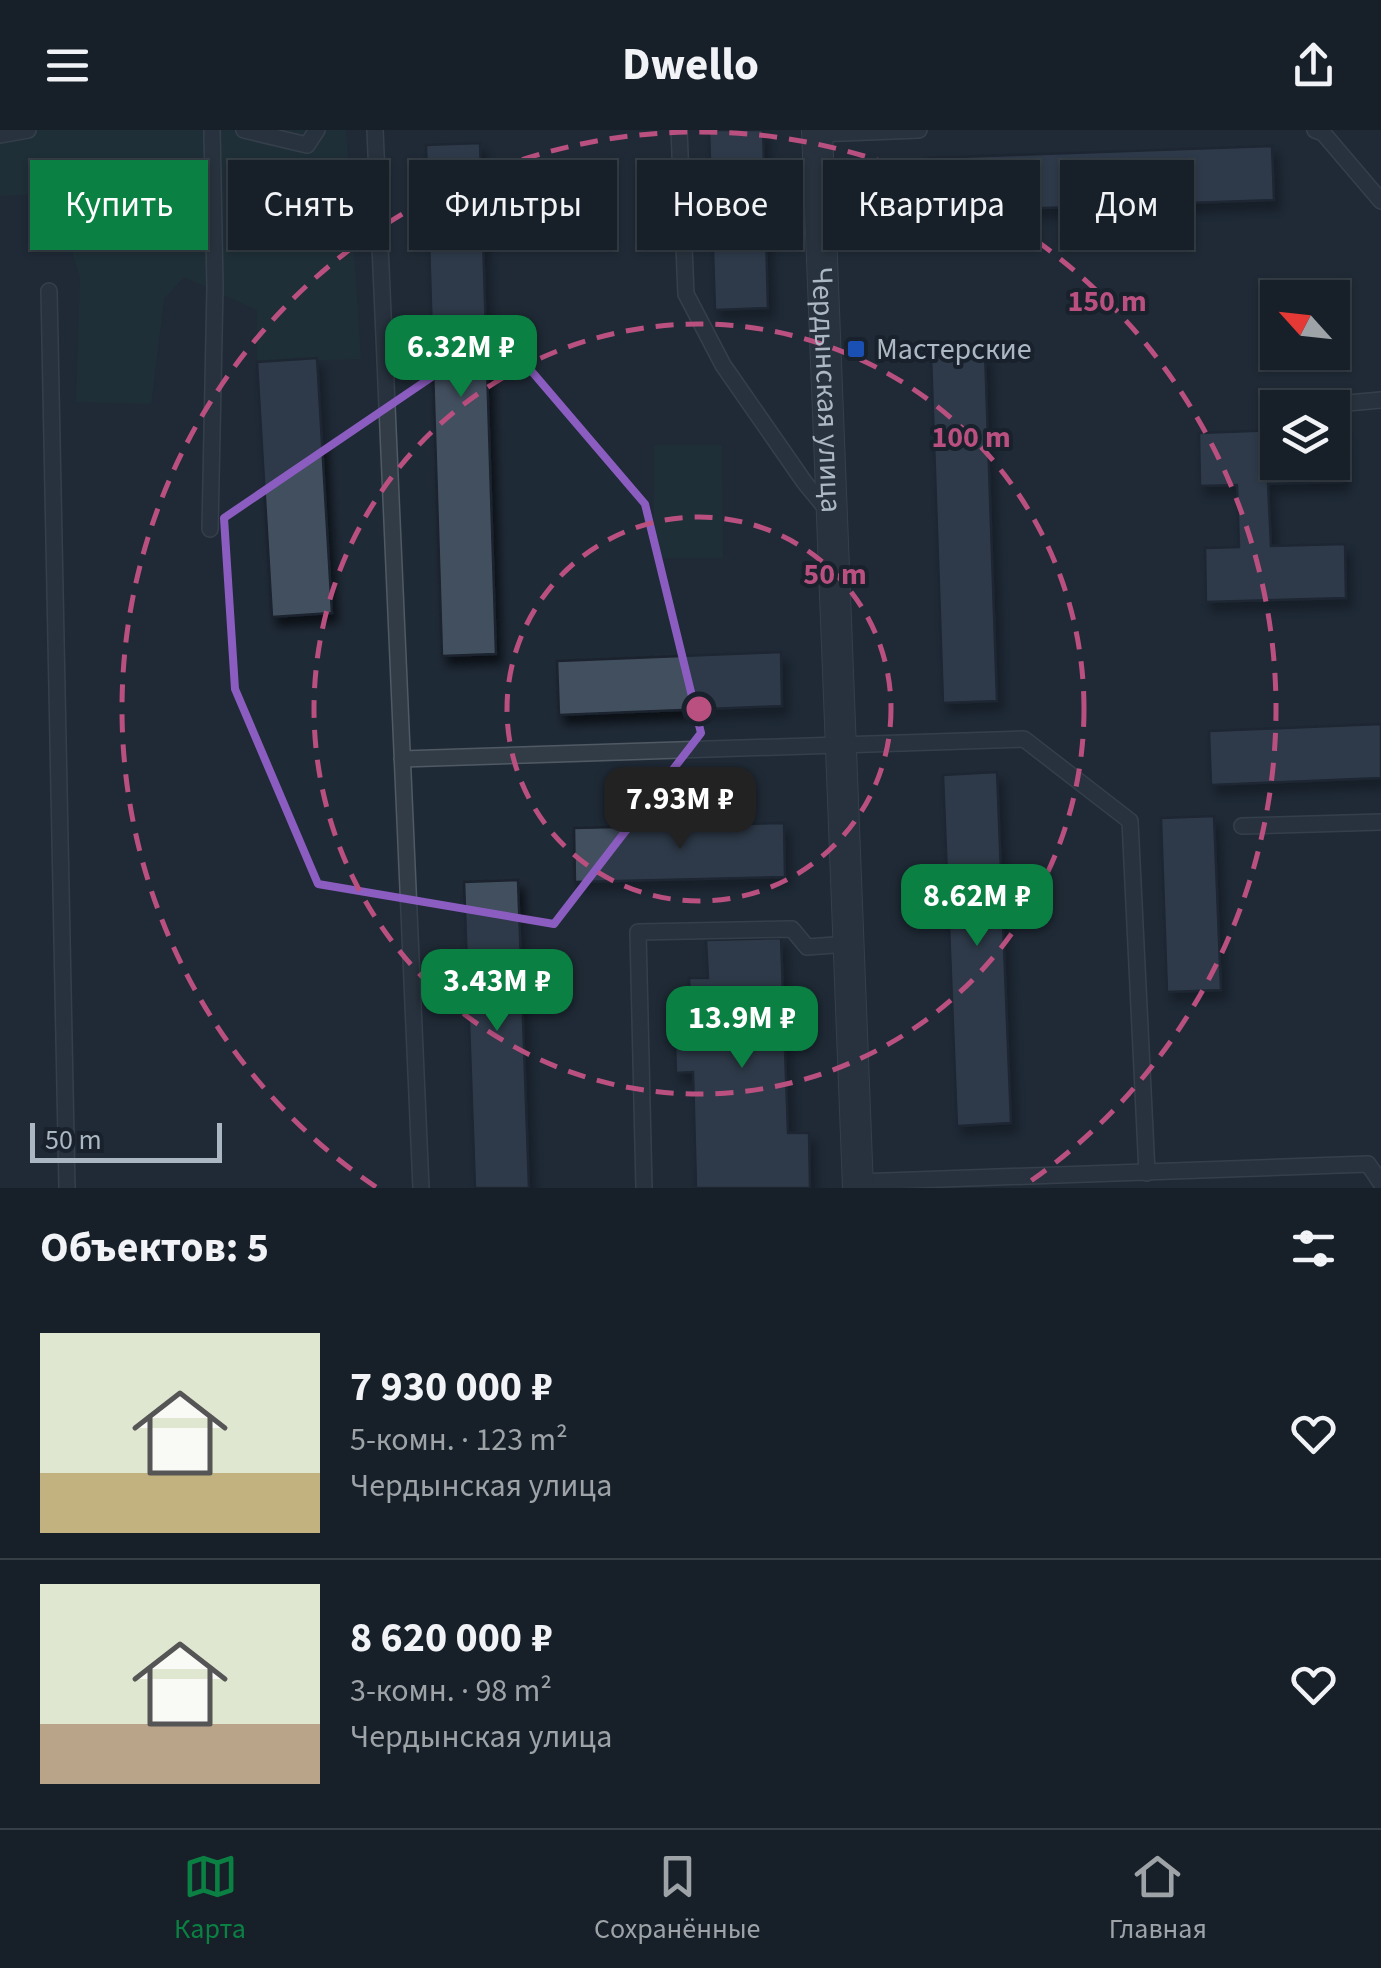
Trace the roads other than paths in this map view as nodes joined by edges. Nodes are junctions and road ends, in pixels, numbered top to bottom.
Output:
1 (28, 130) edge
2 (212, 130) edge
3 (244, 130) edge
4 (317, 130) edge
5 (375, 130) edge
6 (679, 130) edge
7 (920, 130) edge
8 (1315, 130) edge
9 (817, 132) edge
10 (0, 135) edge
11 (1381, 201) edge
12 (49, 291) dead end
13 (1381, 400) edge
14 (1350, 403) edge
15 (833, 517) junction
16 (210, 529) dead end
17 (840, 745) junction
18 (402, 759) junction
19 (1381, 822) edge
20 (1242, 826) dead end
21 (848, 944) junction
22 (1147, 1173) junction
23 (1381, 1183) edge
24 (858, 1185) edge
25 (67, 1188) edge
26 (420, 1188) edge
27 (644, 1188) edge

1 - 10 lane
2 - 16 lane
3 - 4 lane
5 - 18 lane
6 - 15 lane
7 - 9 lane
8 - 11 lane
9 - 15 street, Чердынская улица
12 - 25 lane
13 - 14 lane
15 - 17 street, Чердынская улица
17 - 18 lane
17 - 21 street, Чердынская улица
17 - 22 lane
18 - 26 lane
19 - 20 lane
21 - 24 street, Чердынская улица
21 - 27 lane
22 - 23 lane
22 - 24 lane

